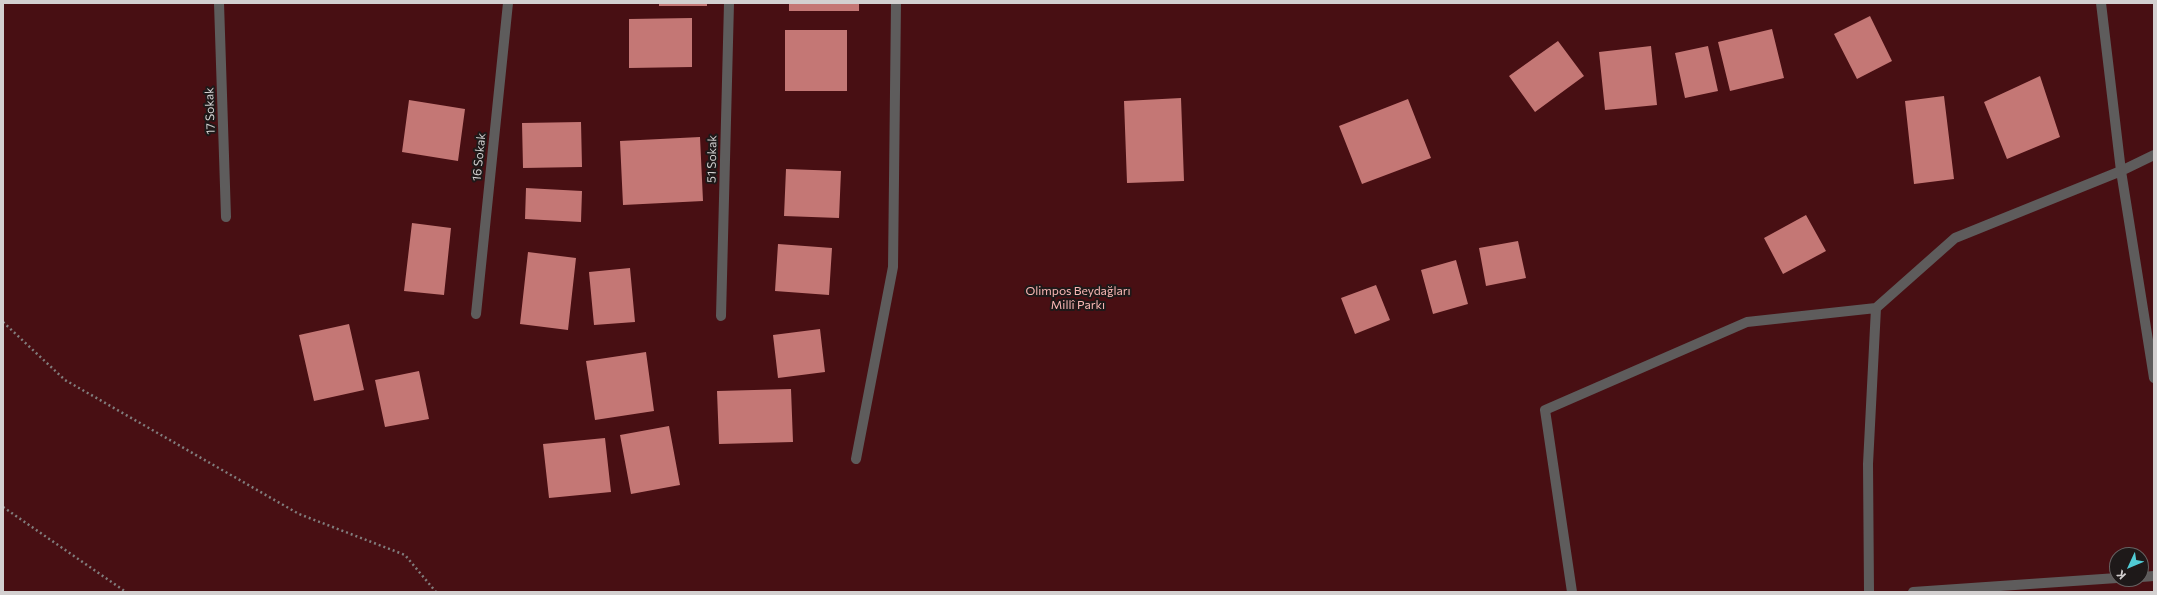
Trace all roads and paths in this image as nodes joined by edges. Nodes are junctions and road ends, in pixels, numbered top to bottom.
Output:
1 (219, 3) edge
2 (508, 3) edge
3 (729, 3) edge
4 (896, 3) edge
5 (2101, 3) edge
6 (2154, 155) edge
7 (2121, 171) junction
8 (226, 217) dead end
9 (1876, 308) junction
10 (476, 314) dead end
11 (721, 316) dead end
12 (3, 322) edge
13 (2154, 378) edge
14 (856, 459) dead end
15 (3, 507) edge
16 (2109, 579) edge
17 (126, 592) edge
18 (436, 592) edge
19 (1572, 592) edge
20 (1870, 592) edge
21 (1913, 592) edge

1 - 8 street, 17 Sokak
2 - 10 street, 16 Sokak
3 - 11 street, 51 Sokak
4 - 14 street
5 - 7 street
6 - 7 street
7 - 9 street
7 - 13 street
9 - 19 street
9 - 20 street
12 - 18 path
15 - 17 path
16 - 21 street

